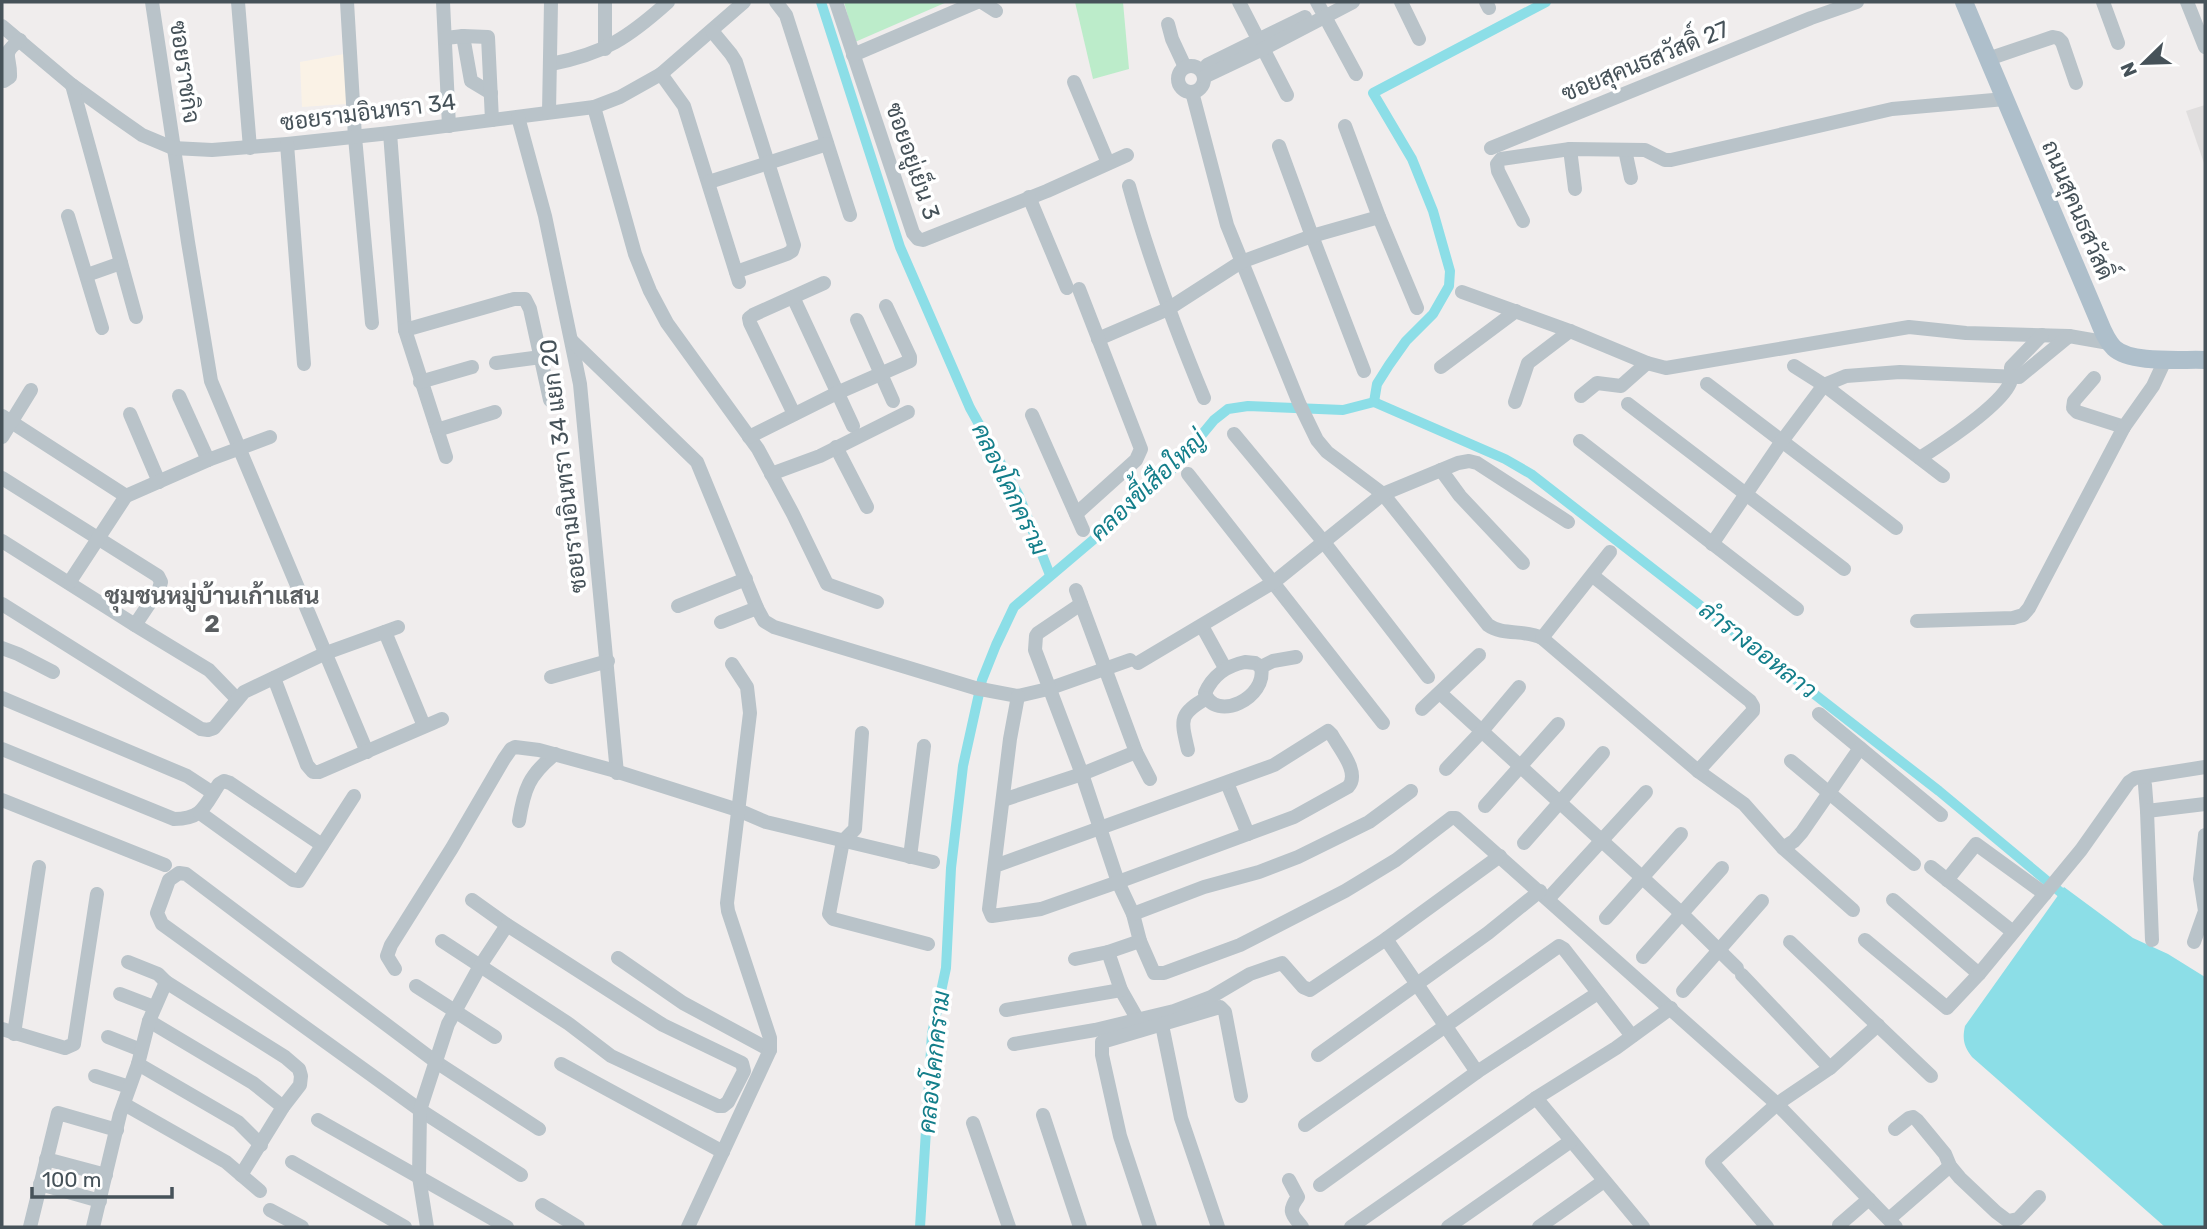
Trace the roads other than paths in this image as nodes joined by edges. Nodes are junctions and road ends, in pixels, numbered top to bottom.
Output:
1 (152, 2) edge
2 (238, 2) edge
3 (347, 2) edge
4 (443, 2) edge
5 (551, 2) edge
6 (605, 2) edge
7 (744, 2) edge
8 (776, 2) edge
9 (836, 2) edge
10 (979, 2) edge
11 (1239, 2) edge
12 (1353, 2) edge
13 (1401, 2) edge
14 (1857, 2) edge
15 (1964, 2) edge
16 (2103, 2) edge
17 (2187, 2) edge
18 (663, 4) edge
19 (1324, 7) edge
20 (996, 11) dead end
21 (1167, 24) dead end
22 (2, 26) edge
23 (712, 31) junction
24 (463, 36) junction
25 (446, 38) junction
26 (1419, 39) dead end
27 (20, 40) junction
28 (2118, 43) dead end
29 (1261, 44) junction
30 (2205, 47) edge
31 (606, 49) junction
32 (853, 55) junction
33 (1988, 59) junction
34 (551, 64) junction
35 (1196, 71) junction
36 (1356, 74) dead end
37 (661, 75) junction
38 (4, 81) dead end
39 (1074, 82) dead end
40 (2076, 83) dead end
41 (72, 85) junction
42 (1192, 92) junction
43 (491, 93) junction
44 (1287, 95) dead end
45 (2005, 99) junction
46 (594, 107) junction
47 (549, 112) junction
48 (518, 117) junction
49 (492, 120) junction
50 (450, 126) junction
51 (1345, 126) dead end
52 (390, 133) junction
53 (355, 137) junction
54 (287, 144) junction
55 (827, 144) junction
56 (1279, 146) dead end
57 (173, 148) junction
58 (250, 148) junction
59 (1491, 148) dead end
60 (1570, 149) junction
61 (1625, 150) junction
62 (1127, 155) dead end
63 (768, 163) junction
64 (1108, 163) junction
65 (1631, 178) dead end
66 (709, 182) junction
67 (1129, 186) dead end
68 (1575, 189) dead end
69 (1029, 197) junction
70 (850, 215) dead end
71 (68, 216) dead end
72 (1379, 217) junction
73 (1523, 221) dead end
74 (1312, 236) junction
75 (1241, 262) junction
76 (121, 263) junction
77 (87, 275) junction
78 (824, 283) dead end
79 (1462, 292) dead end
80 (793, 297) junction
81 (887, 306) dead end
82 (1417, 308) dead end
83 (1168, 309) junction
84 (1516, 312) junction
85 (136, 317) dead end
86 (857, 320) dead end
87 (372, 323) dead end
88 (102, 328) dead end
89 (405, 330) junction
90 (1570, 331) junction
91 (2042, 335) junction
92 (2069, 336) junction
93 (1098, 339) junction
94 (572, 341) junction
95 (2109, 343) junction
96 (541, 357) junction
97 (2166, 358) junction
98 (2205, 360) edge
99 (496, 363) dead end
100 (1647, 363) junction
101 (304, 364) dead end
102 (1794, 366) dead end
103 (472, 367) dead end
104 (1441, 367) dead end
105 (1364, 370) dead end
106 (882, 374) junction
107 (2011, 378) junction
108 (2094, 378) dead end
109 (420, 382) junction
110 (1707, 384) dead end
111 (1824, 385) junction
112 (31, 390) dead end
113 (837, 393) junction
114 (1580, 396) dead end
115 (179, 397) dead end
116 (1204, 398) dead end
117 (550, 400) dead end
118 (893, 401) dead end
119 (1515, 402) dead end
120 (1628, 404) dead end
121 (495, 412) dead end
122 (908, 412) dead end
123 (130, 414) dead end
124 (794, 414) junction
125 (1032, 415) dead end
126 (6, 418) edge
127 (853, 426) dead end
128 (2124, 427) junction
129 (437, 429) junction
130 (1234, 434) dead end
131 (2, 437) edge
132 (270, 437) dead end
133 (749, 437) junction
134 (1580, 441) dead end
135 (1782, 441) junction
136 (836, 447) junction
137 (241, 449) junction
138 (446, 457) dead end
139 (1920, 458) junction
140 (208, 460) junction
141 (1441, 470) junction
142 (771, 474) junction
143 (1188, 474) dead end
144 (1943, 476) dead end
145 (2, 478) edge
146 (159, 482) junction
147 (1383, 494) junction
148 (1747, 495) junction
149 (126, 496) junction
150 (867, 507) dead end
151 (1076, 514) junction
152 (1567, 522) dead end
153 (1896, 528) dead end
154 (1083, 530) dead end
155 (98, 537) junction
156 (2, 541) edge
157 (1323, 541) junction
158 (1712, 544) junction
159 (1610, 552) dead end
160 (1523, 563) dead end
161 (1844, 569) dead end
162 (1593, 576) junction
163 (746, 579) junction
164 (1274, 582) junction
165 (69, 583) junction
166 (877, 602) dead end
167 (2, 604) edge
168 (678, 606) dead end
169 (757, 608) junction
170 (1797, 609) dead end
171 (1917, 621) dead end
172 (721, 622) dead end
173 (135, 625) junction
174 (1202, 626) junction
175 (1542, 638) junction
176 (2, 648) edge
177 (326, 653) junction
178 (1479, 655) dead end
179 (1296, 657) dead end
180 (608, 661) junction
181 (732, 664) dead end
182 (1105, 667) junction
183 (1261, 667) junction
184 (1225, 668) junction
185 (53, 673) dead end
186 (551, 677) dead end
187 (1428, 677) dead end
188 (274, 678) junction
189 (1519, 687) dead end
190 (1048, 689) junction
191 (1440, 693) junction
192 (1018, 696) junction
193 (2, 698) edge
194 (1206, 698) junction
195 (237, 699) junction
196 (1422, 709) dead end
197 (1819, 714) dead end
198 (442, 719) dead end
199 (1383, 723) dead end
200 (1558, 724) dead end
201 (424, 726) junction
202 (1482, 731) junction
203 (862, 733) dead end
204 (924, 746) dead end
205 (1860, 748) junction
206 (2, 749) edge
207 (1188, 750) dead end
208 (368, 752) junction
209 (1136, 752) junction
210 (1603, 753) dead end
211 (555, 754) junction
212 (1791, 761) dead end
213 (1521, 767) junction
214 (2205, 767) edge
215 (1446, 769) dead end
216 (1698, 771) junction
217 (617, 773) junction
218 (1082, 774) junction
219 (1150, 779) dead end
220 (1227, 783) junction
221 (2146, 785) dead end
222 (1411, 791) dead end
223 (1646, 792) dead end
224 (1829, 792) junction
225 (213, 793) junction
226 (354, 796) dead end
227 (2, 800) edge
228 (1003, 800) junction
229 (1560, 802) junction
230 (2205, 804) edge
231 (1485, 806) dead end
232 (737, 810) junction
233 (2147, 811) junction
234 (201, 813) junction
235 (1941, 815) dead end
236 (519, 821) dead end
237 (1099, 829) junction
238 (1248, 834) junction
239 (1681, 834) dead end
240 (2205, 835) edge
241 (1601, 839) junction
242 (843, 841) junction
243 (1524, 844) dead end
244 (322, 845) junction
245 (1783, 848) junction
246 (1500, 856) junction
247 (910, 857) junction
248 (933, 862) dead end
249 (1914, 864) dead end
250 (165, 865) dead end
251 (995, 866) junction
252 (39, 867) dead end
253 (1931, 867) dead end
254 (1721, 868) dead end
255 (1640, 877) junction
256 (1947, 880) junction
257 (1118, 882) junction
258 (97, 894) dead end
259 (2045, 894) junction
260 (1544, 895) junction
261 (472, 900) dead end
262 (1893, 900) dead end
263 (1762, 901) dead end
264 (1853, 910) dead end
265 (1681, 913) junction
266 (1133, 914) junction
267 (1606, 918) dead end
268 (507, 925) junction
269 (2013, 932) junction
270 (1386, 939) junction
271 (1865, 940) dead end
272 (2152, 940) dead end
273 (442, 941) dead end
274 (1140, 941) junction
275 (1790, 942) dead end
276 (2194, 942) dead end
277 (928, 944) dead end
278 (1718, 949) junction
279 (1108, 951) junction
280 (1643, 957) dead end
281 (618, 958) dead end
282 (1075, 959) dead end
283 (128, 962) dead end
284 (480, 967) junction
285 (395, 969) dead end
286 (1979, 974) junction
287 (1418, 985) junction
288 (416, 986) dead end
289 (1121, 990) junction
290 (1683, 991) dead end
291 (1598, 993) junction
292 (120, 994) dead end
293 (157, 1001) junction
294 (1671, 1008) junction
295 (1006, 1010) dead end
296 (454, 1013) junction
297 (1138, 1020) junction
298 (1163, 1025) junction
299 (1878, 1025) junction
300 (1446, 1026) junction
301 (8, 1031) edge
302 (1632, 1036) junction
303 (107, 1037) dead end
304 (495, 1037) dead end
305 (1014, 1044) dead end
306 (770, 1050) junction
307 (1318, 1055) dead end
308 (139, 1057) junction
309 (436, 1062) junction
310 (561, 1064) dead end
311 (1830, 1068) junction
312 (1477, 1072) junction
313 (95, 1076) dead end
314 (1931, 1076) dead end
315 (129, 1087) junction
316 (1241, 1097) dead end
317 (1536, 1098) junction
318 (124, 1104) junction
319 (1777, 1104) junction
320 (283, 1107) junction
321 (1043, 1115) dead end
322 (420, 1117) junction
323 (318, 1120) dead end
324 (973, 1123) dead end
325 (1305, 1125) dead end
326 (539, 1129) dead end
327 (1895, 1129) dead end
328 (117, 1130) junction
329 (1571, 1141) junction
330 (261, 1145) junction
331 (723, 1152) junction
332 (46, 1159) junction
333 (292, 1163) dead end
334 (1950, 1166) junction
335 (106, 1175) junction
336 (241, 1175) junction
337 (521, 1175) dead end
338 (419, 1177) junction
339 (1289, 1180) dead end
340 (1604, 1181) junction
341 (40, 1184) junction
342 (1320, 1185) dead end
343 (260, 1191) dead end
344 (2039, 1197) dead end
345 (1870, 1199) junction
346 (100, 1201) junction
347 (542, 1205) dead end
348 (270, 1210) dead end
349 (1892, 1223) edge
350 (1637, 1225) edge
351 (1839, 1225) dead end
352 (30, 1227) edge
353 (93, 1227) edge
354 (302, 1227) edge
355 (405, 1227) edge
356 (427, 1227) edge
357 (507, 1227) edge
358 (578, 1227) edge
359 (688, 1227) edge
360 (1009, 1227) edge
361 (1080, 1227) edge
362 (1150, 1227) edge
363 (1218, 1227) edge
364 (1302, 1227) edge
365 (1351, 1227) edge
366 (1448, 1227) edge
367 (1539, 1227) edge
368 (1767, 1227) edge

1 - 57 street, ซอยราชกิจ
2 - 58 street
3 - 53 street
4 - 25 street
5 - 34 street
6 - 31 street
7 - 23 street, ซอยรามอินทรา 34
8 - 55 street
9 - 32 street, ซอยอยู่เย็น 3
10 - 20 street
10 - 32 street
11 - 29 street
12 - 19 street
13 - 26 street
14 - 59 street, ซอยสุคนธสวัสดิ์ 27
15 - 33 main road, ถนนสุคนธสวัสดิ์
16 - 28 street
17 - 30 street
18 - 31 street
19 - 29 street
19 - 36 street
21 - 35 street
22 - 27 street, ซอยรามอินทรา 34
23 - 37 street, ซอยรามอินทรา 34
23 - 63 street
24 - 25 street
24 - 43 street
24 - 43 street
25 - 50 street
27 - 38 street
27 - 41 street, ซอยรามอินทรา 34
29 - 35 street
29 - 44 street
31 - 34 street
32 - 69 street, ซอยอยู่เย็น 3
33 - 40 street
33 - 45 main road, ถนนสุคนธสวัสดิ์
34 - 47 street
35 - 42 street
35 - 42 street
37 - 46 street, ซอยรามอินทรา 34
37 - 66 street
39 - 64 street
41 - 57 street, ซอยรามอินทรา 34
41 - 76 street
42 - 75 street
43 - 49 street
45 - 61 street
45 - 95 main road, ถนนสุคนธสวัสดิ์
46 - 47 street, ซอยรามอินทรา 34
46 - 133 street
47 - 48 street, ซอยรามอินทรา 34
48 - 49 street, ซอยรามอินทรา 34
48 - 94 street, ซอยรามอินทรา 34 แยก 20
49 - 50 street, ซอยรามอินทรา 34
50 - 52 street, ซอยรามอินทรา 34
51 - 72 street
52 - 53 street, ซอยรามอินทรา 34
52 - 89 street
53 - 54 street, ซอยรามอินทรา 34
53 - 87 street
54 - 58 street, ซอยรามอินทรา 34
54 - 101 street
55 - 63 street
55 - 70 street
56 - 74 street
57 - 58 street, ซอยรามอินทรา 34
57 - 137 street, ซอยราชกิจ
60 - 61 street
60 - 68 street
60 - 73 street
61 - 65 street
62 - 64 street, ซอยอยู่เย็น 3
63 - 66 street
63 - 66 street
64 - 69 street, ซอยอยู่เย็น 3
67 - 83 street
69 - 93 street
71 - 77 street
72 - 74 street
72 - 82 street
74 - 75 street
74 - 105 street
75 - 83 street
75 - 147 street
76 - 77 street
76 - 85 street
77 - 88 street
78 - 80 street
79 - 84 street
80 - 113 street
80 - 124 street
81 - 106 street
83 - 93 street
83 - 116 street
84 - 90 street
84 - 104 street
86 - 106 street
89 - 96 street
89 - 109 street
90 - 100 street
90 - 119 street
91 - 92 street
91 - 100 street
91 - 107 street
92 - 95 street
92 - 107 street
93 - 151 street
94 - 163 street
94 - 180 street, ซอยรามอินทรา 34 แยก 20
95 - 97 main road
96 - 99 street
96 - 117 street
97 - 98 main road
97 - 128 street
100 - 114 street
102 - 111 street
103 - 109 street
106 - 113 street
106 - 118 street
107 - 111 street
107 - 139 street
108 - 128 street
109 - 129 street
110 - 135 street
111 - 135 street
111 - 139 street
112 - 126 street
113 - 124 street
113 - 127 street
115 - 140 street
120 - 148 street
121 - 129 street
122 - 136 street
123 - 146 street
124 - 133 street
125 - 151 street
126 - 131 street
126 - 149 street
128 - 171 street
129 - 138 street
130 - 157 street
132 - 137 street
133 - 142 street
134 - 158 street
135 - 148 street
135 - 153 street
136 - 142 street
136 - 150 street
137 - 140 street
137 - 177 street, ซอยราชกิจ
139 - 144 street
140 - 146 street
141 - 147 street
141 - 152 street
141 - 160 street
142 - 166 street
143 - 164 street
145 - 155 street
146 - 149 street
147 - 157 street
147 - 175 street
148 - 158 street
148 - 161 street
149 - 155 street
151 - 154 street
155 - 165 street
155 - 173 street
156 - 165 street
157 - 164 street
157 - 187 street
158 - 170 street
159 - 162 street
162 - 175 street
162 - 216 street
163 - 168 street
163 - 169 street
164 - 174 street
164 - 199 street
165 - 173 street
167 - 195 street
169 - 172 street
169 - 192 street
173 - 195 street
174 - 182 street
174 - 184 street
175 - 216 street
176 - 185 street
177 - 188 street
177 - 201 street
177 - 208 street, ซอยราชกิจ
178 - 191 street
179 - 183 street
180 - 186 street
180 - 217 street, ซอยรามอินทรา 34 แยก 20
181 - 232 street
182 - 190 street
182 - 190 street
182 - 209 street
183 - 184 street
183 - 194 street
184 - 194 street
188 - 195 street
188 - 208 street
189 - 202 street
190 - 192 street
190 - 218 street
191 - 196 street
191 - 202 street
192 - 228 street
193 - 225 street
194 - 207 street
197 - 205 street
198 - 201 street
200 - 213 street
201 - 208 street
202 - 213 street
202 - 215 street
203 - 242 street
204 - 247 street
205 - 224 street
205 - 235 street
206 - 234 street
209 - 218 street
209 - 219 street
210 - 229 street
211 - 217 street
211 - 236 street
211 - 285 street
212 - 224 street
213 - 229 street
213 - 231 street
214 - 259 street
216 - 245 street
217 - 232 street
218 - 228 street
218 - 237 street
220 - 237 street
220 - 238 street
220 - 238 street
221 - 233 street
222 - 266 street
223 - 241 street
224 - 245 street
224 - 249 street
225 - 234 street
225 - 244 street
226 - 244 street
227 - 250 street
228 - 251 street
229 - 241 street
229 - 243 street
230 - 233 street
232 - 242 street
232 - 306 street
233 - 272 street
234 - 244 street
237 - 251 street
237 - 257 street
238 - 257 street
239 - 255 street
240 - 276 street
241 - 255 street
241 - 260 street
242 - 247 street
242 - 277 street
245 - 264 street
246 - 260 street
246 - 270 street
246 - 274 street
247 - 248 street
251 - 257 street
252 - 301 street
253 - 256 street
254 - 265 street
255 - 265 street
255 - 267 street
256 - 259 street
256 - 269 street
257 - 266 street
258 - 301 street
259 - 269 street
260 - 287 street
260 - 294 street
261 - 268 street
262 - 286 street
263 - 278 street
265 - 278 street
265 - 280 street
266 - 274 street
268 - 284 street
268 - 284 street
269 - 286 street
270 - 287 street
270 - 297 street
271 - 286 street
273 - 284 street
274 - 279 street
275 - 299 street
278 - 290 street
278 - 311 street
279 - 282 street
279 - 289 street
281 - 306 street
283 - 293 street
284 - 296 street
287 - 300 street
287 - 307 street
288 - 296 street
289 - 295 street
289 - 297 street
291 - 300 street
291 - 302 street
291 - 312 street
292 - 293 street
293 - 308 street
293 - 320 street
293 - 320 street
294 - 302 street
294 - 319 street
296 - 304 street
296 - 309 street
297 - 305 street
298 - 316 street
298 - 362 street
298 - 363 street
299 - 311 street
299 - 314 street
300 - 312 street
300 - 325 street
302 - 317 street
303 - 308 street
306 - 331 street
308 - 315 street
308 - 330 street
309 - 322 street
309 - 322 street
309 - 326 street
310 - 331 street
311 - 319 street
312 - 342 street
313 - 315 street
315 - 318 street
317 - 329 street
317 - 365 street
318 - 328 street
318 - 336 street
319 - 345 street
319 - 368 street
320 - 330 street
321 - 361 street
322 - 337 street
322 - 338 street
323 - 338 street
324 - 360 street
327 - 334 street
328 - 332 street
328 - 335 street
329 - 340 street
329 - 366 street
330 - 336 street
331 - 359 street
332 - 335 street
332 - 341 street
333 - 355 street
334 - 344 street
334 - 349 street
335 - 346 street
336 - 343 street
338 - 356 street
338 - 357 street
339 - 364 street
340 - 350 street
340 - 367 street
341 - 346 street
341 - 352 street
345 - 349 street
345 - 351 street
346 - 353 street
347 - 358 street
348 - 354 street

